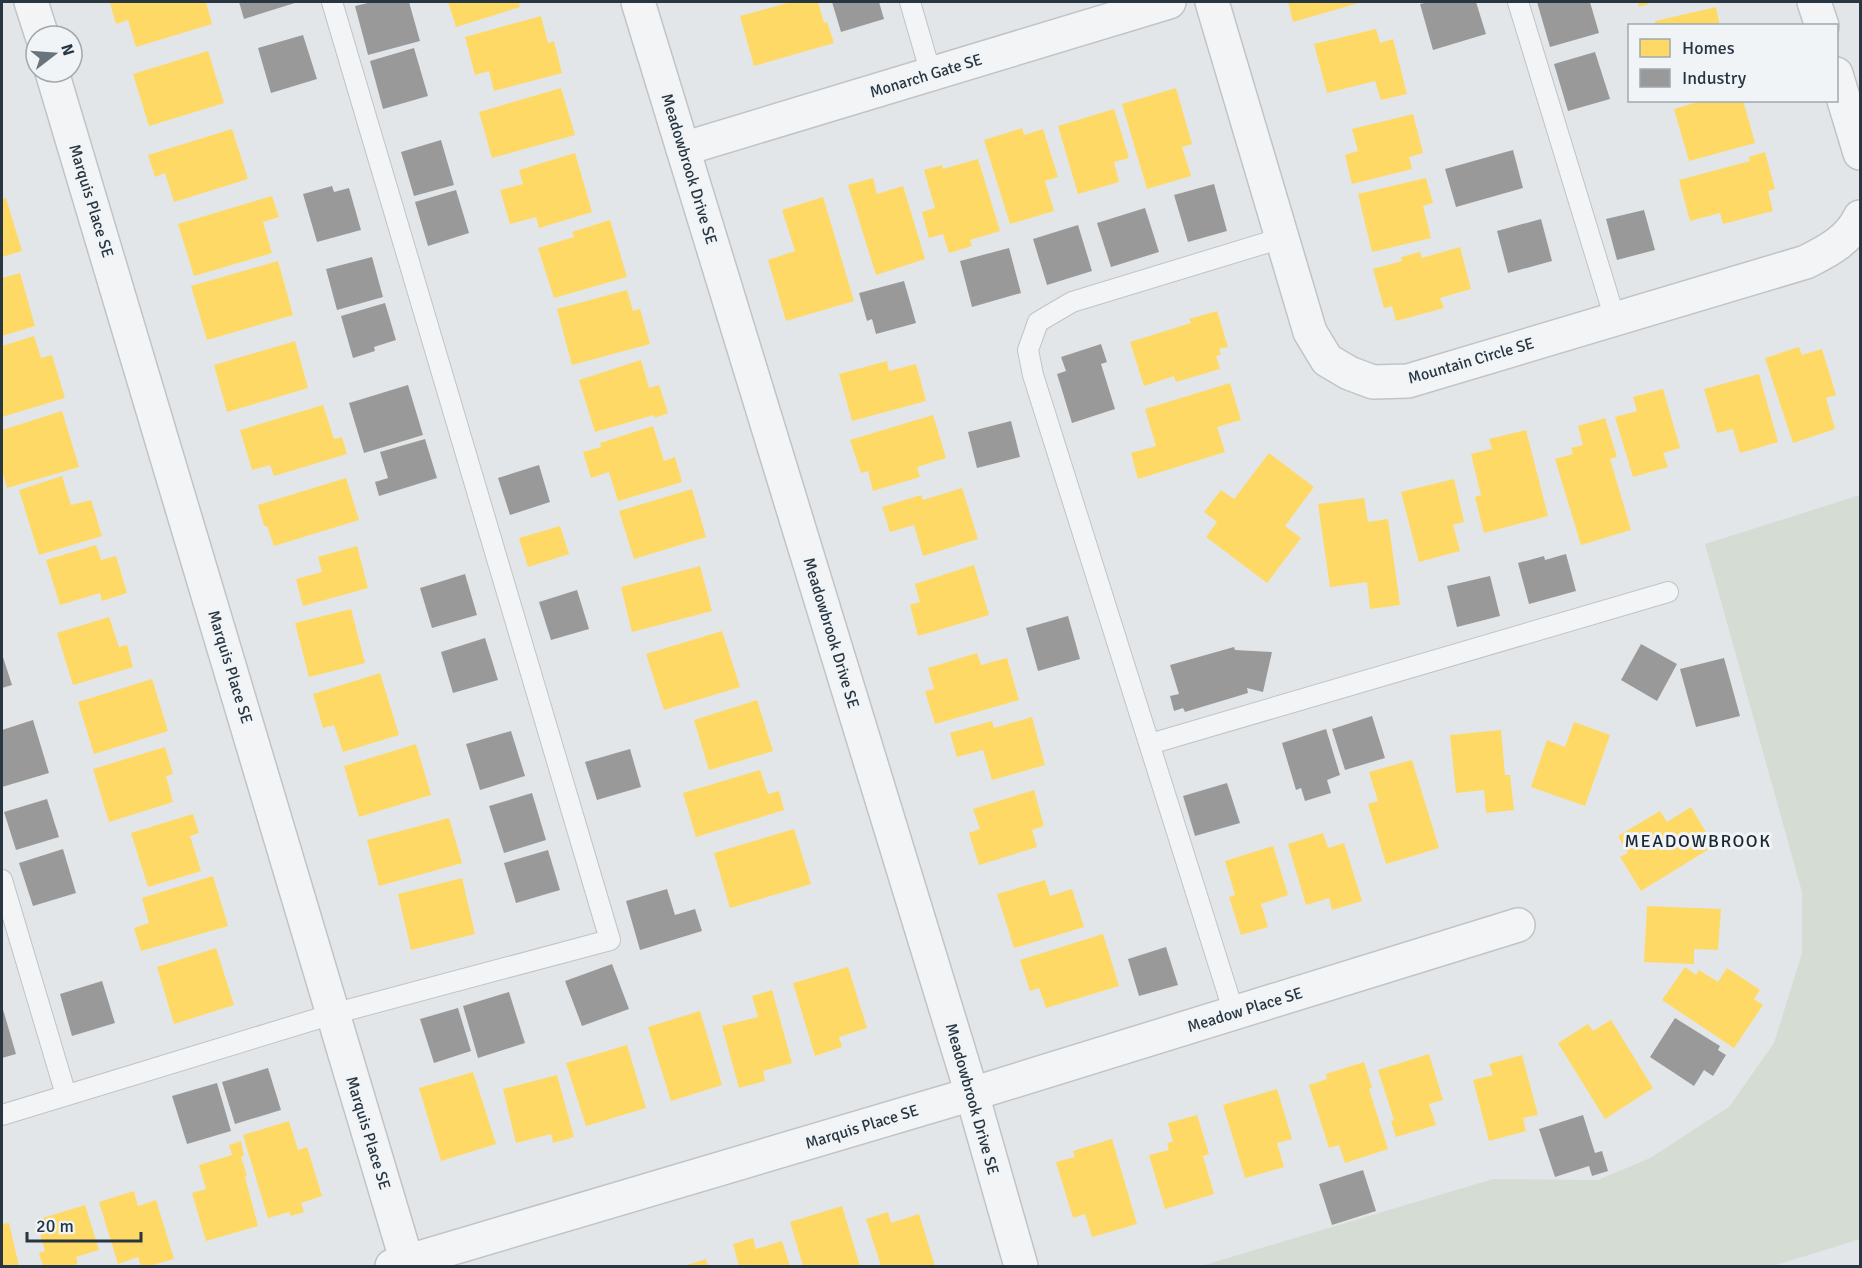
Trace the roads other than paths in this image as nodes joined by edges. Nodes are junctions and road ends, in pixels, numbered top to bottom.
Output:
1 (32, 2) edge
2 (332, 2) edge
3 (638, 2) edge
4 (910, 2) edge
5 (1168, 2) edge
6 (1212, 2) edge
7 (1518, 2) edge
8 (1814, 2) edge
9 (38, 24) edge
10 (1821, 24) edge
11 (931, 74) junction
12 (1838, 80) edge
13 (56, 84) edge
14 (683, 149) junction
15 (1860, 151) edge
16 (1860, 217) edge
17 (1282, 238) junction
18 (1615, 319) junction
19 (1668, 592) dead end
20 (1150, 744) junction
21 (2, 880) edge
22 (1518, 926) dead end
23 (1234, 1013) junction
24 (333, 1014) junction
25 (972, 1094) junction
26 (66, 1095) junction
27 (2, 1114) edge
28 (399, 1264) edge
29 (1021, 1266) edge

1 - 9 street
2 - 24 lane
3 - 14 street, Meadowbrook Drive SE
4 - 11 lane
5 - 11 street, Monarch Gate SE
6 - 17 street, Mountain Circle SE
7 - 18 lane
8 - 10 street
11 - 14 street, Monarch Gate SE
12 - 15 street
13 - 24 street, Marquis Place SE
14 - 25 street, Meadowbrook Drive SE
16 - 18 street, Mountain Circle SE
17 - 18 street, Mountain Circle SE
17 - 20 lane
19 - 20 lane
20 - 23 lane
21 - 26 lane
22 - 23 street, Meadow Place SE
23 - 25 street, Meadow Place SE
24 - 26 lane
24 - 28 street, Marquis Place SE
25 - 28 street, Marquis Place SE
25 - 29 street, Meadowbrook Drive SE
26 - 27 lane

